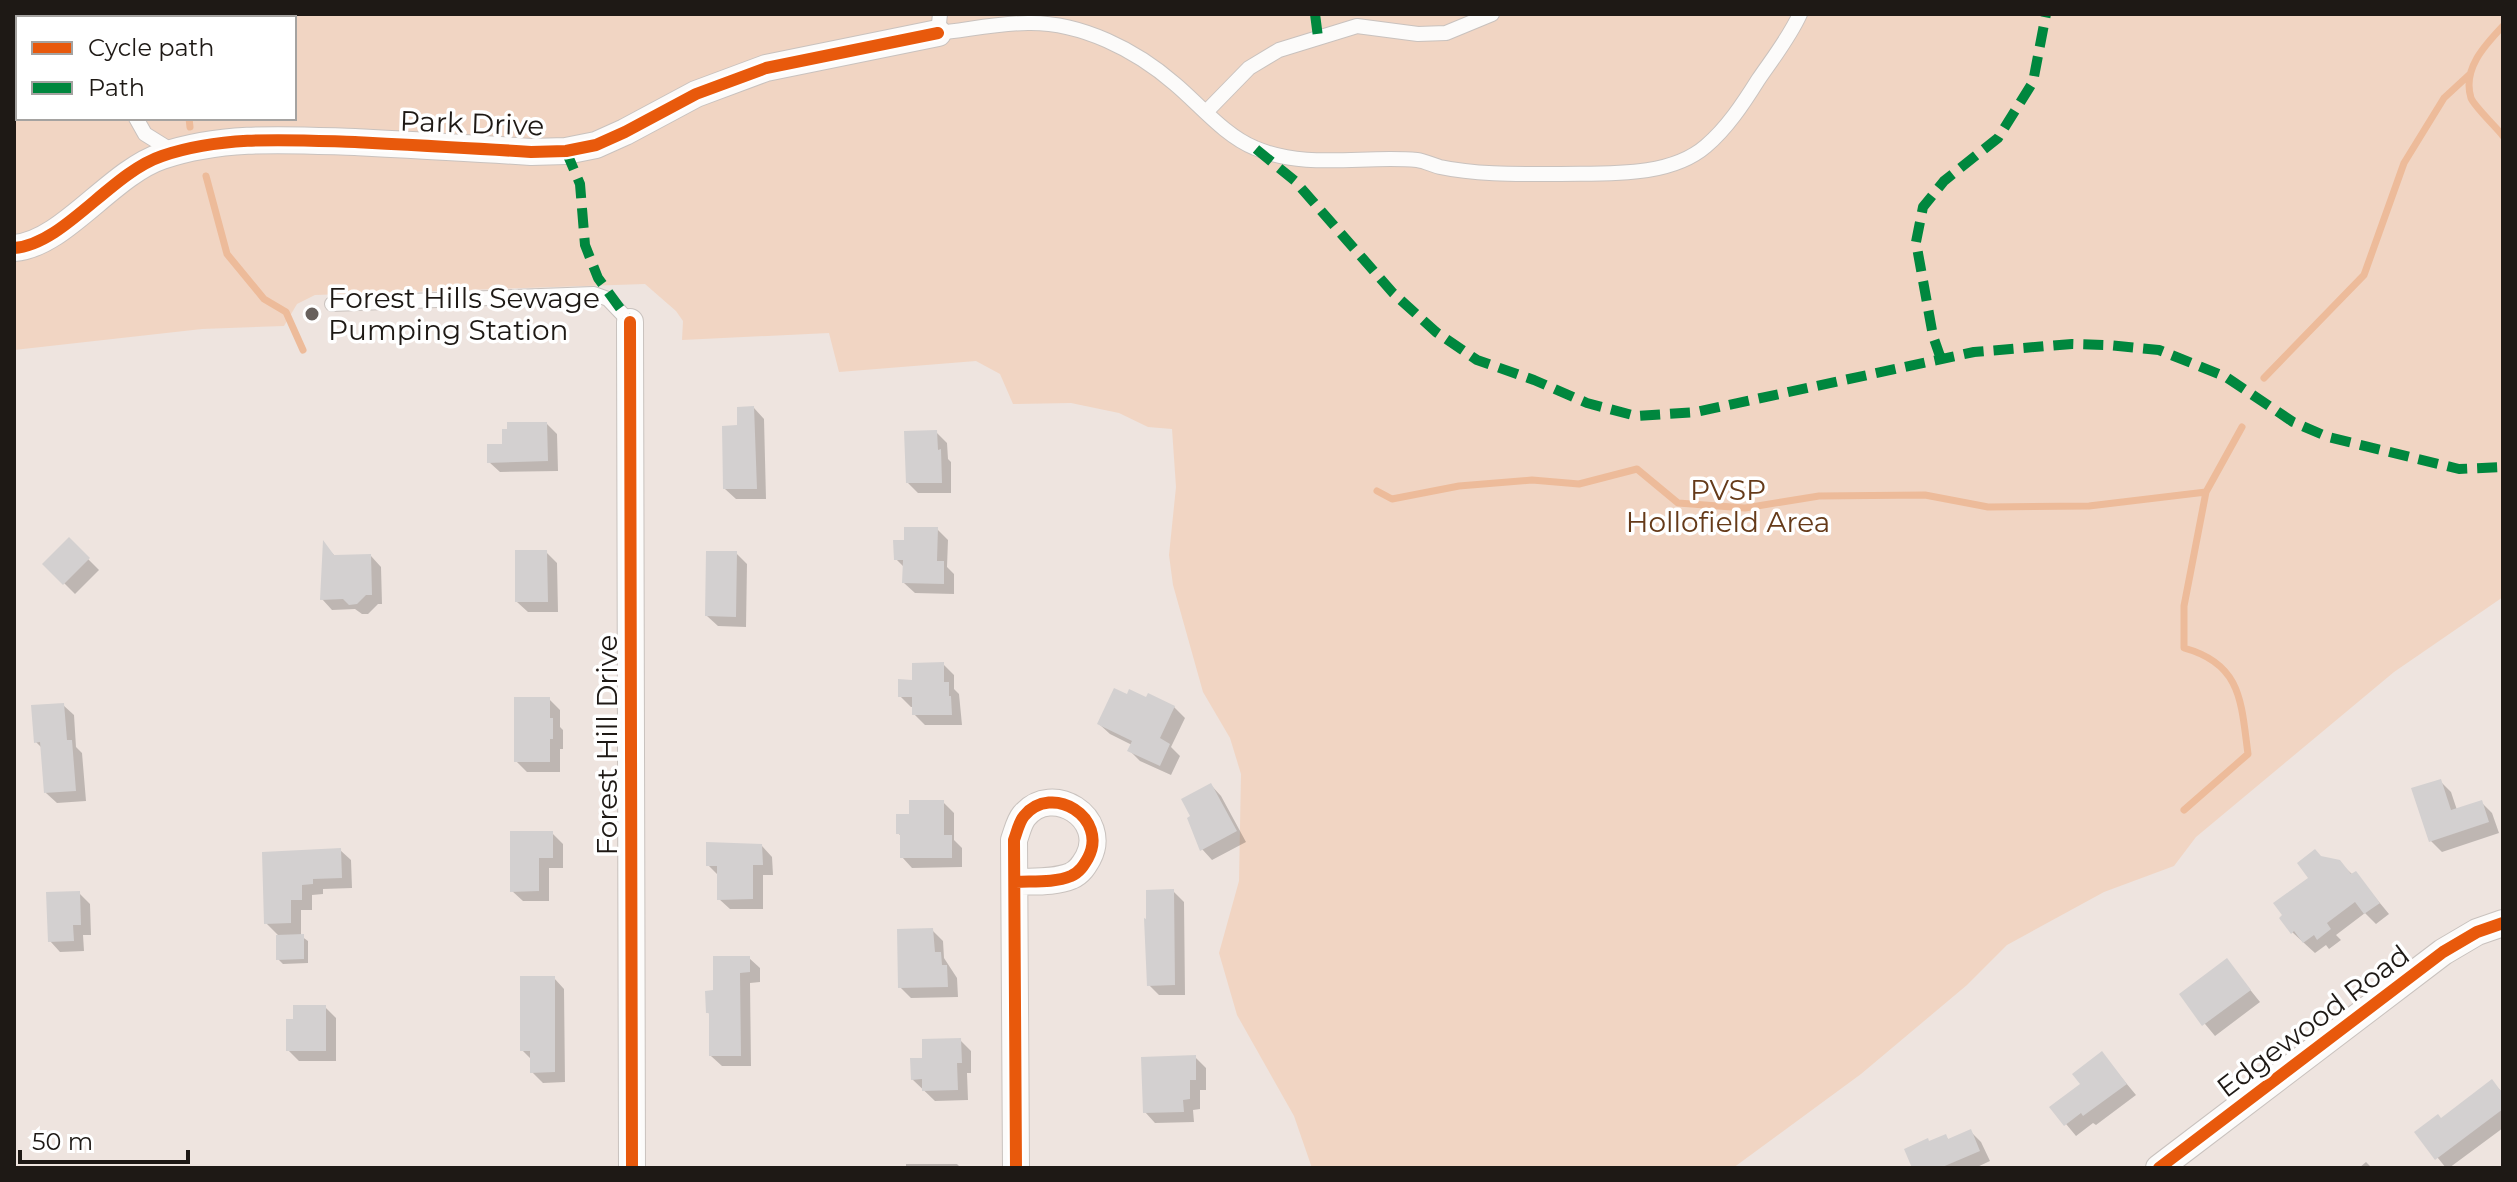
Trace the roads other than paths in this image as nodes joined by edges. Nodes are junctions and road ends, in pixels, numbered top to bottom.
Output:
1 (1492, 14) edge
2 (1800, 14) edge
3 (939, 23) edge
4 (1207, 111) junction
5 (137, 120) edge
6 (175, 152) junction
7 (14, 248) edge
8 (332, 304) dead end
9 (630, 322) joint
10 (1015, 882) junction
11 (2503, 923) edge
12 (632, 1168) edge
13 (1016, 1168) edge
14 (2159, 1168) edge

1 - 4 lane
2 - 4 lane
3 - 4 lane
3 - 6 street, Park Drive
5 - 6 lane
6 - 7 street, Park Drive
8 - 9 lane
9 - 12 street, Forest Hill Drive
10 - 10 street
10 - 13 street
11 - 14 street, Edgewood Road

